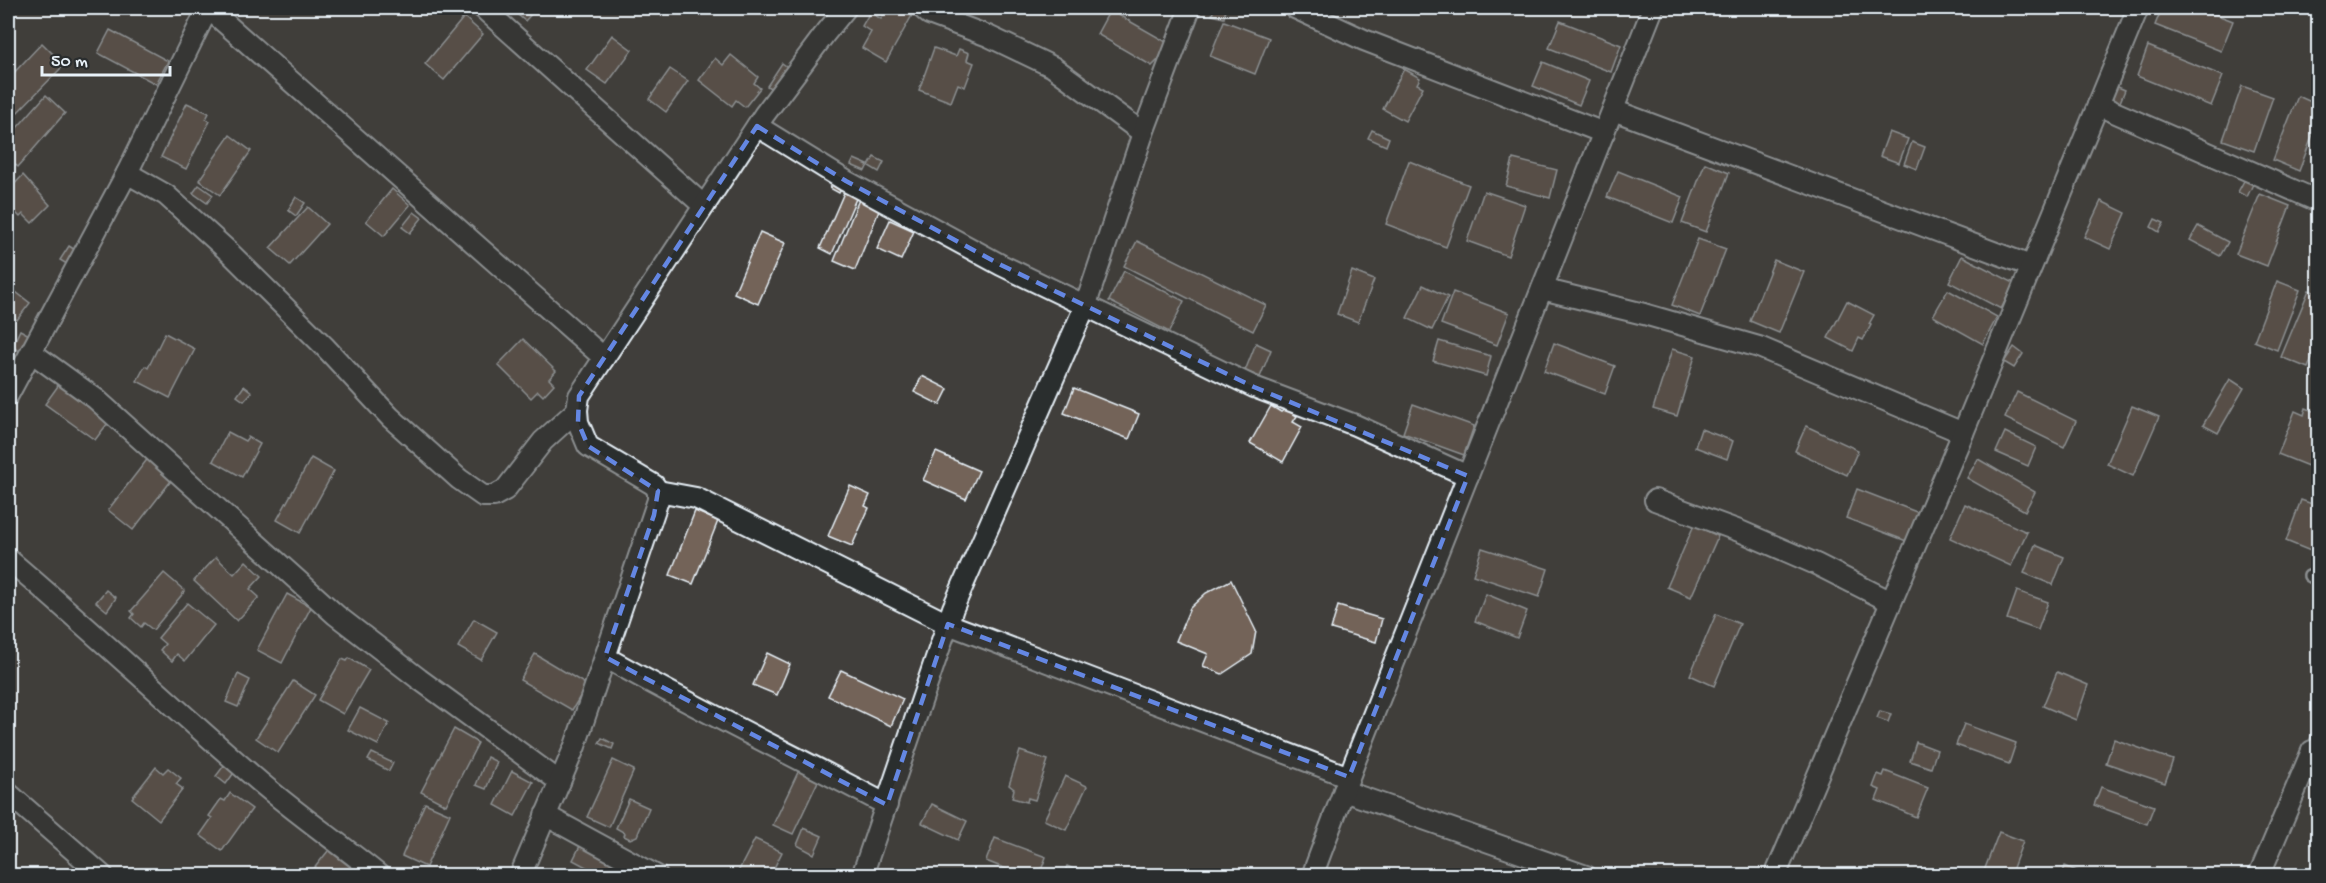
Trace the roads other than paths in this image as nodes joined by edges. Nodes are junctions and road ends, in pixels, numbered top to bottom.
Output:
1 (208, 8) edge
2 (483, 8) edge
3 (846, 8) edge
4 (922, 8) edge
5 (1190, 8) edge
6 (1295, 8) edge
7 (1653, 8) edge
8 (2138, 8) edge
9 (2098, 105) junction
10 (1613, 110) junction
11 (757, 126) junction
12 (1143, 133) junction
13 (1604, 133) junction
14 (127, 173) junction
15 (2319, 201) edge
16 (704, 206) junction
17 (2031, 266) junction
18 (1542, 289) junction
19 (1086, 304) junction
20 (31, 352) junction
21 (604, 358) junction
22 (8, 395) edge
23 (577, 410) junction
24 (1963, 433) junction
25 (1468, 476) junction
26 (658, 491) junction
27 (1655, 500) dead end
28 (8, 559) edge
29 (2309, 576) dead end
30 (2319, 581) edge
31 (1891, 602) junction
32 (948, 624) junction
33 (605, 657) junction
34 (2316, 747) edge
35 (560, 782) junction
36 (1346, 784) junction
37 (8, 793) edge
38 (887, 805) junction
39 (546, 815) junction
40 (103, 876) edge
41 (380, 876) edge
42 (520, 876) edge
43 (657, 876) edge
44 (862, 876) edge
45 (1312, 876) edge
46 (1586, 876) edge
47 (1775, 876) edge
48 (2259, 876) edge

1 - 14 street
1 - 21 street
2 - 16 street
3 - 11 street
4 - 12 street
5 - 12 street
6 - 13 street
7 - 10 street
8 - 9 street
9 - 15 street
9 - 17 street
10 - 13 street
10 - 17 street
11 - 16 street
11 - 19 street
12 - 19 street
13 - 18 street
14 - 20 street
14 - 23 street
16 - 21 street
17 - 24 street
18 - 24 street
18 - 25 street
19 - 25 street
19 - 32 street
20 - 22 street
20 - 35 street
21 - 23 street
23 - 26 street
24 - 31 street
25 - 36 street
26 - 32 street
26 - 33 street
27 - 31 street
28 - 41 street
29 - 30 lane
31 - 47 street
32 - 36 street
32 - 38 street
33 - 35 street
33 - 38 street
34 - 48 street
35 - 39 street
36 - 45 street
36 - 46 street
37 - 40 street
38 - 44 street
39 - 42 street
39 - 43 street

